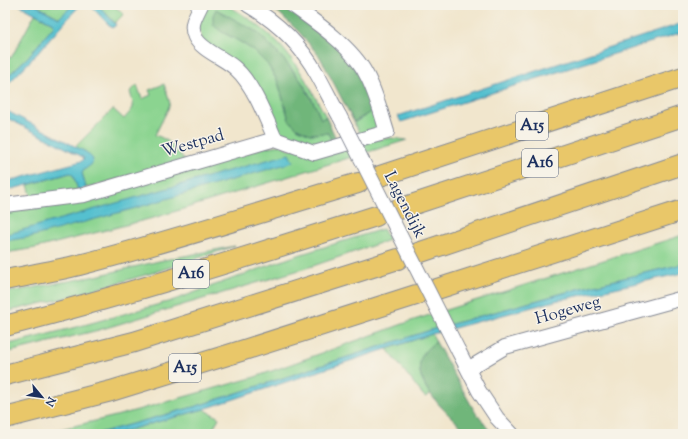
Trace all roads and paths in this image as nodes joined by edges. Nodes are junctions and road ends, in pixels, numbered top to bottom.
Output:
1 (201, 5) edge
2 (248, 5) edge
3 (292, 5) edge
4 (683, 77) edge
5 (683, 116) edge
6 (275, 139) junction
7 (683, 164) edge
8 (380, 176) dead end
9 (358, 182) dead end
10 (5, 205) edge
11 (396, 210) dead end
12 (683, 210) edge
13 (376, 216) dead end
14 (418, 253) dead end
15 (398, 259) dead end
16 (5, 280) edge
17 (436, 289) dead end
18 (416, 295) dead end
19 (683, 298) edge
20 (5, 326) edge
21 (468, 369) junction
22 (5, 375) edge
23 (5, 418) edge
24 (512, 434) edge

1 - 6 street
2 - 21 street, Lagendijk, bridge
3 - 6 street
4 - 8 highway, A15
5 - 11 highway, A16
6 - 10 street, Westpad
7 - 14 highway
9 - 16 highway
12 - 17 highway
13 - 20 highway, A16
15 - 22 highway
18 - 23 highway, A15
19 - 21 street, Hogeweg
21 - 24 street, Lagendijk

